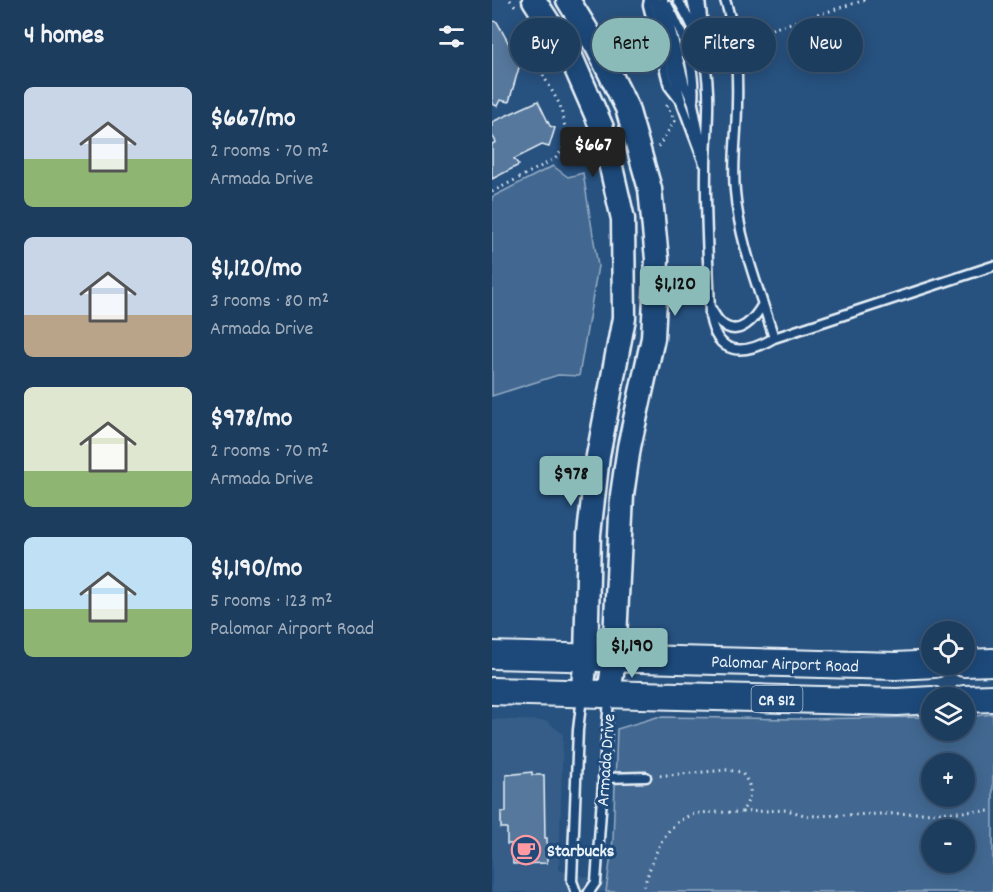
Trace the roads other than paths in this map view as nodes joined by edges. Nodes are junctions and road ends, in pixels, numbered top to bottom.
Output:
1 (534, 0) edge
2 (568, 0) edge
3 (649, 0) edge
4 (656, 0) edge
5 (664, 0) edge
6 (678, 0) edge
7 (685, 0) edge
8 (692, 0) edge
9 (700, 0) edge
10 (724, 0) edge
11 (688, 18) edge
12 (691, 18) edge
13 (697, 18) edge
14 (706, 73) joint
15 (678, 104) junction
16 (706, 168) junction
17 (993, 266) edge
18 (764, 304) junction
19 (710, 307) junction
20 (774, 338) junction
21 (492, 655) edge
22 (586, 658) junction
23 (614, 659) junction
24 (993, 662) edge
25 (975, 663) edge
26 (921, 665) edge
27 (492, 692) edge
28 (582, 694) junction
29 (609, 695) junction
30 (993, 698) edge
31 (975, 699) edge
32 (921, 701) edge
33 (646, 777) road end
34 (603, 778) junction
35 (576, 892) edge
36 (589, 892) edge

1 - 22 main road, Armada Drive
2 - 23 main road, Armada Drive
3 - 15 lane
4 - 15 lane
5 - 16 lane
6 - 11 lane
7 - 12 lane
8 - 13 lane
9 - 14 lane
10 - 18 lane
14 - 16 lane
15 - 16 lane
16 - 19 lane
17 - 20 lane
18 - 19 lane
18 - 20 lane
19 - 20 lane
21 - 22 main road, Palomar Airport Road / CR S12
22 - 23 main road, Palomar Airport Road / CR S12
22 - 28 main road, Armada Drive
23 - 26 main road, Palomar Airport Road / CR S12
23 - 29 main road, Armada Drive
24 - 25 main road
27 - 28 main road, Palomar Airport Road / CR S12
28 - 29 main road, Palomar Airport Road / CR S12
28 - 35 lane, Armada Drive
29 - 32 main road, Palomar Airport Road / CR S12
29 - 34 lane, Armada Drive
30 - 31 main road
33 - 34 lane
34 - 36 lane, Armada Drive

